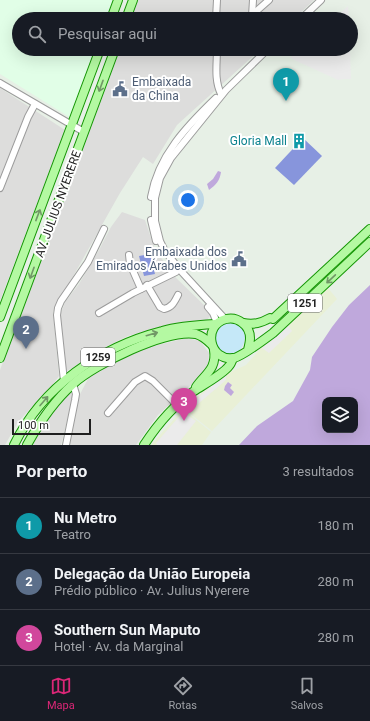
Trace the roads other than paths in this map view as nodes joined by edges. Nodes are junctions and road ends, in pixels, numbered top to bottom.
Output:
1 (118, 0) edge
2 (134, 0) edge
3 (216, 0) edge
4 (253, 0) edge
5 (269, 0) edge
6 (321, 0) edge
7 (114, 12) edge
8 (129, 12) edge
9 (216, 12) edge
10 (252, 12) edge
11 (257, 12) edge
12 (308, 12) edge
13 (97, 56) edge
14 (112, 56) edge
15 (217, 56) edge
16 (261, 56) edge
17 (0, 83) edge
18 (223, 92) junction
19 (35, 104) junction
20 (71, 125) junction
21 (84, 132) junction
22 (0, 168) edge
23 (6, 172) junction
24 (0, 188) edge
25 (104, 229) dead end
26 (370, 229) edge
27 (370, 242) edge
28 (129, 255) dead end
29 (176, 272) junction
30 (147, 285) junction
31 (141, 289) junction
32 (178, 295) dead end
33 (99, 313) dead end
34 (0, 317) edge
35 (225, 319) junction
36 (243, 323) junction
37 (217, 324) junction
38 (2, 344) edge
39 (213, 347) junction
40 (248, 350) junction
41 (0, 358) edge
42 (233, 358) junction
43 (64, 381) junction
44 (73, 384) junction
45 (194, 391) junction
46 (178, 406) junction
47 (108, 413) dead end
48 (14, 445) edge
49 (27, 445) edge
50 (66, 445) edge
51 (144, 445) edge

1 - 7 main road
2 - 8 main road
3 - 9 street
4 - 10 street
5 - 11 street
6 - 12 street
13 - 20 main road, AV. JULIUS NYERERE
14 -> 21 main road, AV. JULIUS NYERERE
15 - 18 street
16 - 18 street
17 - 19 street
18 - 29 street
18 - 35 street
19 - 20 street
19 - 23 street
20 - 21 street
34 -> 20 main road, AV. JULIUS NYERERE
21 -> 38 main road, AV. JULIUS NYERERE
22 - 23 street
23 - 24 street
25 - 43 street
26 - 36 main road, 1251
27 -> 40 main road, 1251
28 - 31 street
29 - 30 street
29 - 37 street
30 - 31 street
30 - 32 street
31 - 33 street
35 - 36 main road, 1251
35 - 37 main road
36 - 40 main road
37 - 39 main road
43 -> 37 main road, 1259
38 - 41 main road, AV. JULIUS NYERERE
39 - 42 main road
39 - 44 main road
39 - 45 main road
40 - 42 main road, 1251
42 - 45 main road, 1251
48 -> 43 main road, 1259
44 - 49 main road
44 - 50 street
45 - 46 main road, 1251
46 - 47 street
46 - 51 main road, 1251

